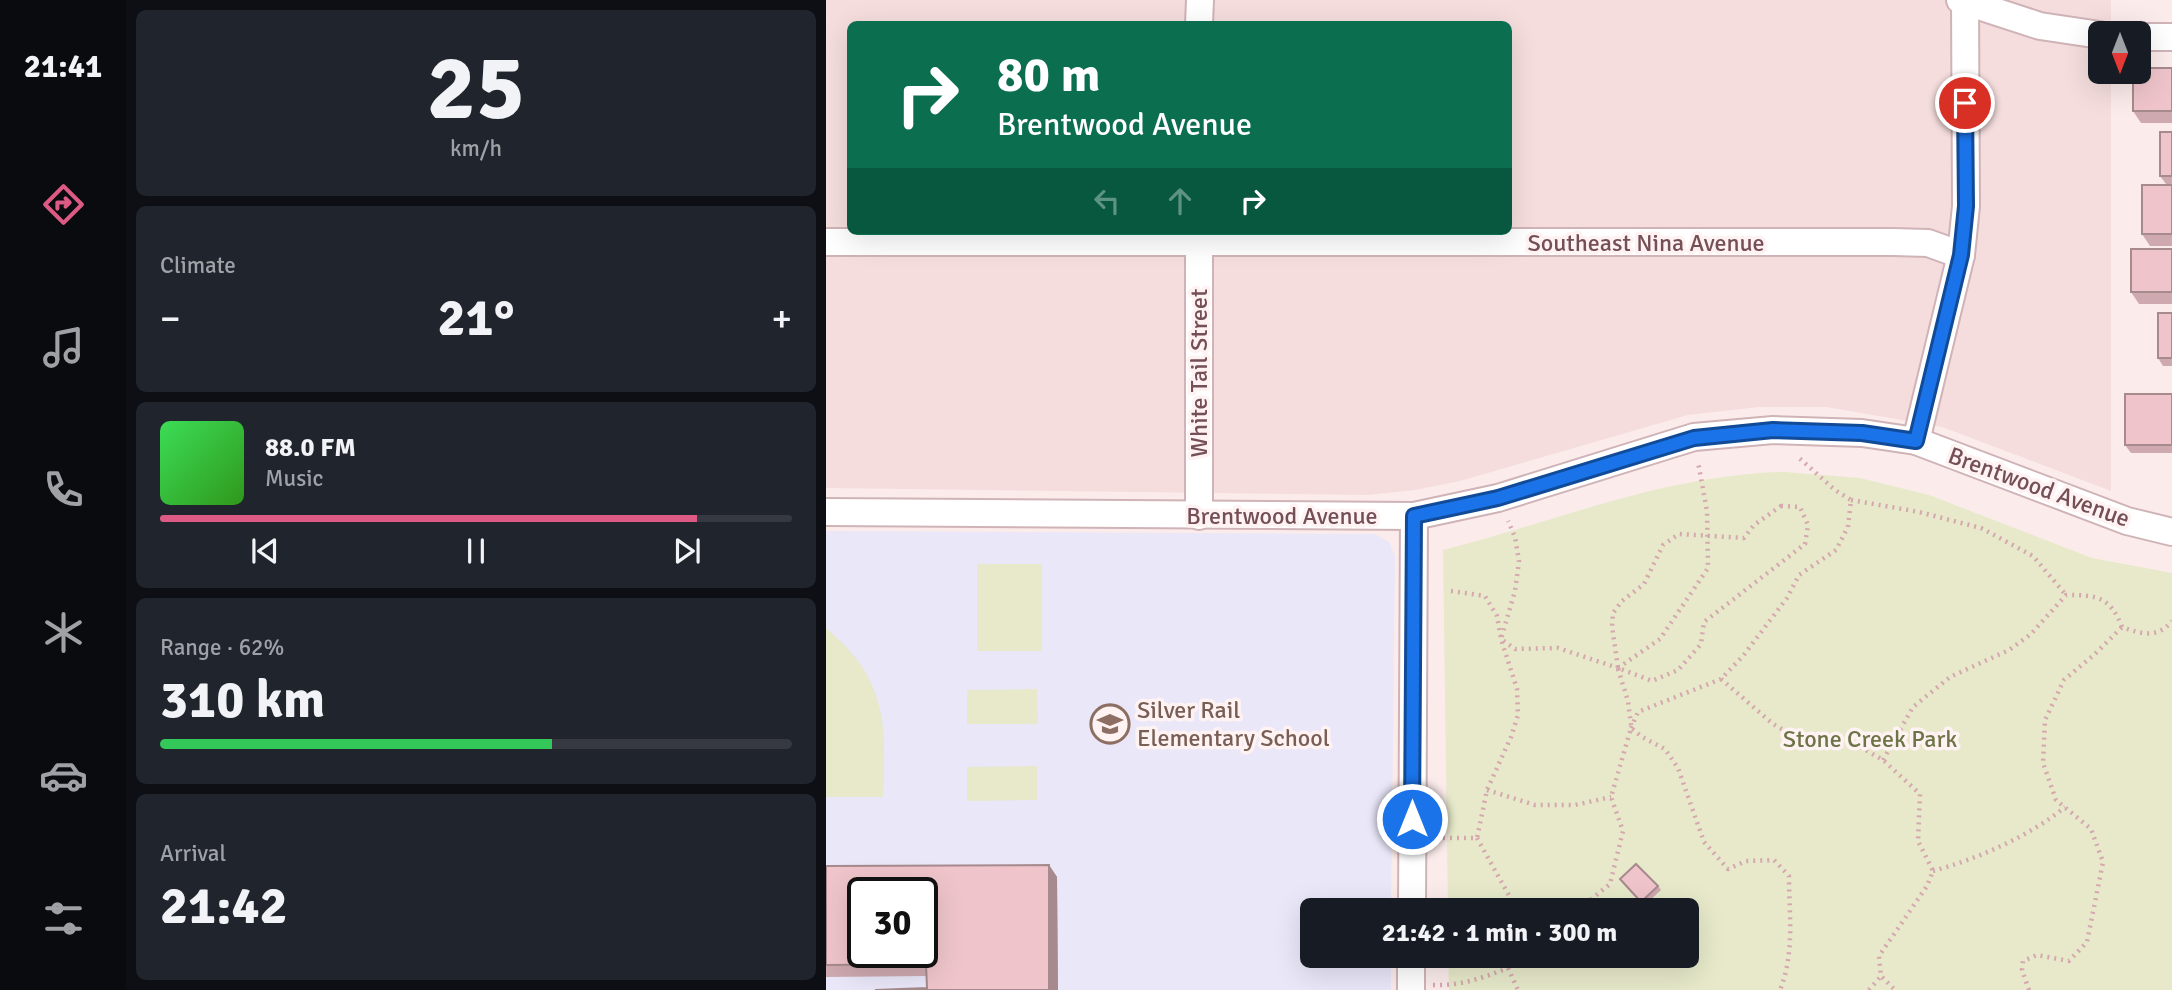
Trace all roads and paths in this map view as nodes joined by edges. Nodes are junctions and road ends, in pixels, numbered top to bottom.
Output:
1 (1199, 0) edge
2 (1963, 0) edge
3 (1199, 21) edge
4 (2088, 33) edge
5 (2151, 37) edge
6 (2172, 37) edge
7 (1199, 237) edge
8 (826, 242) edge
9 (1961, 255) junction
10 (1694, 438) junction
11 (1916, 441) junction
12 (1794, 454) dead end
13 (1498, 498) junction
14 (1852, 500) junction
15 (826, 512) edge
16 (1199, 516) junction
17 (1414, 516) junction
18 (2172, 532) edge
19 (1709, 536) junction
20 (1451, 591) dead end
21 (2066, 595) junction
22 (2172, 621) edge
23 (2122, 628) junction
24 (1501, 639) junction
25 (1618, 668) junction
26 (1720, 680) junction
27 (1631, 728) junction
28 (1883, 760) junction
29 (1487, 790) junction
30 (1611, 797) junction
31 (2065, 807) junction
32 (1412, 837) junction
33 (1477, 838) junction
34 (1933, 871) junction
35 (1412, 898) edge
36 (1510, 898) edge
37 (1593, 898) edge
38 (1412, 968) edge
39 (1508, 968) joint
40 (1881, 976) junction
41 (1411, 987) edge
42 (1518, 990) edge
43 (1780, 990) edge
44 (1869, 990) edge
45 (1895, 990) edge
46 (2028, 990) edge

1 - 3 street
2 - 4 street
2 - 9 street
5 - 6 street
7 - 8 street, Southeast Nina Avenue
7 - 9 street, Southeast Nina Avenue
7 - 16 street, White Tail Street
9 - 11 street
10 - 11 street, Brentwood Avenue
10 - 13 street, Brentwood Avenue
10 - 19 path
11 - 18 street, Brentwood Avenue
12 - 14 path
13 - 17 street, Brentwood Avenue
13 - 24 path
14 - 21 path
14 - 26 path
15 - 16 street, Brentwood Avenue
16 - 17 street, Brentwood Avenue
17 - 32 street
19 - 25 path
19 - 25 path
19 - 25 path
20 - 24 path
21 - 23 path
21 - 28 path
22 - 23 path
23 - 31 path
24 - 25 path
24 - 29 path
25 - 27 path
26 - 27 path
26 - 28 path
27 - 30 path
27 - 43 path
28 - 34 path
29 - 30 path
29 - 33 path
30 - 37 path
31 - 34 path
31 - 46 path
32 - 33 path
32 - 35 street
33 - 36 path
34 - 40 path
38 - 41 street
39 - 41 path
39 - 42 path
40 - 44 path
40 - 45 path

